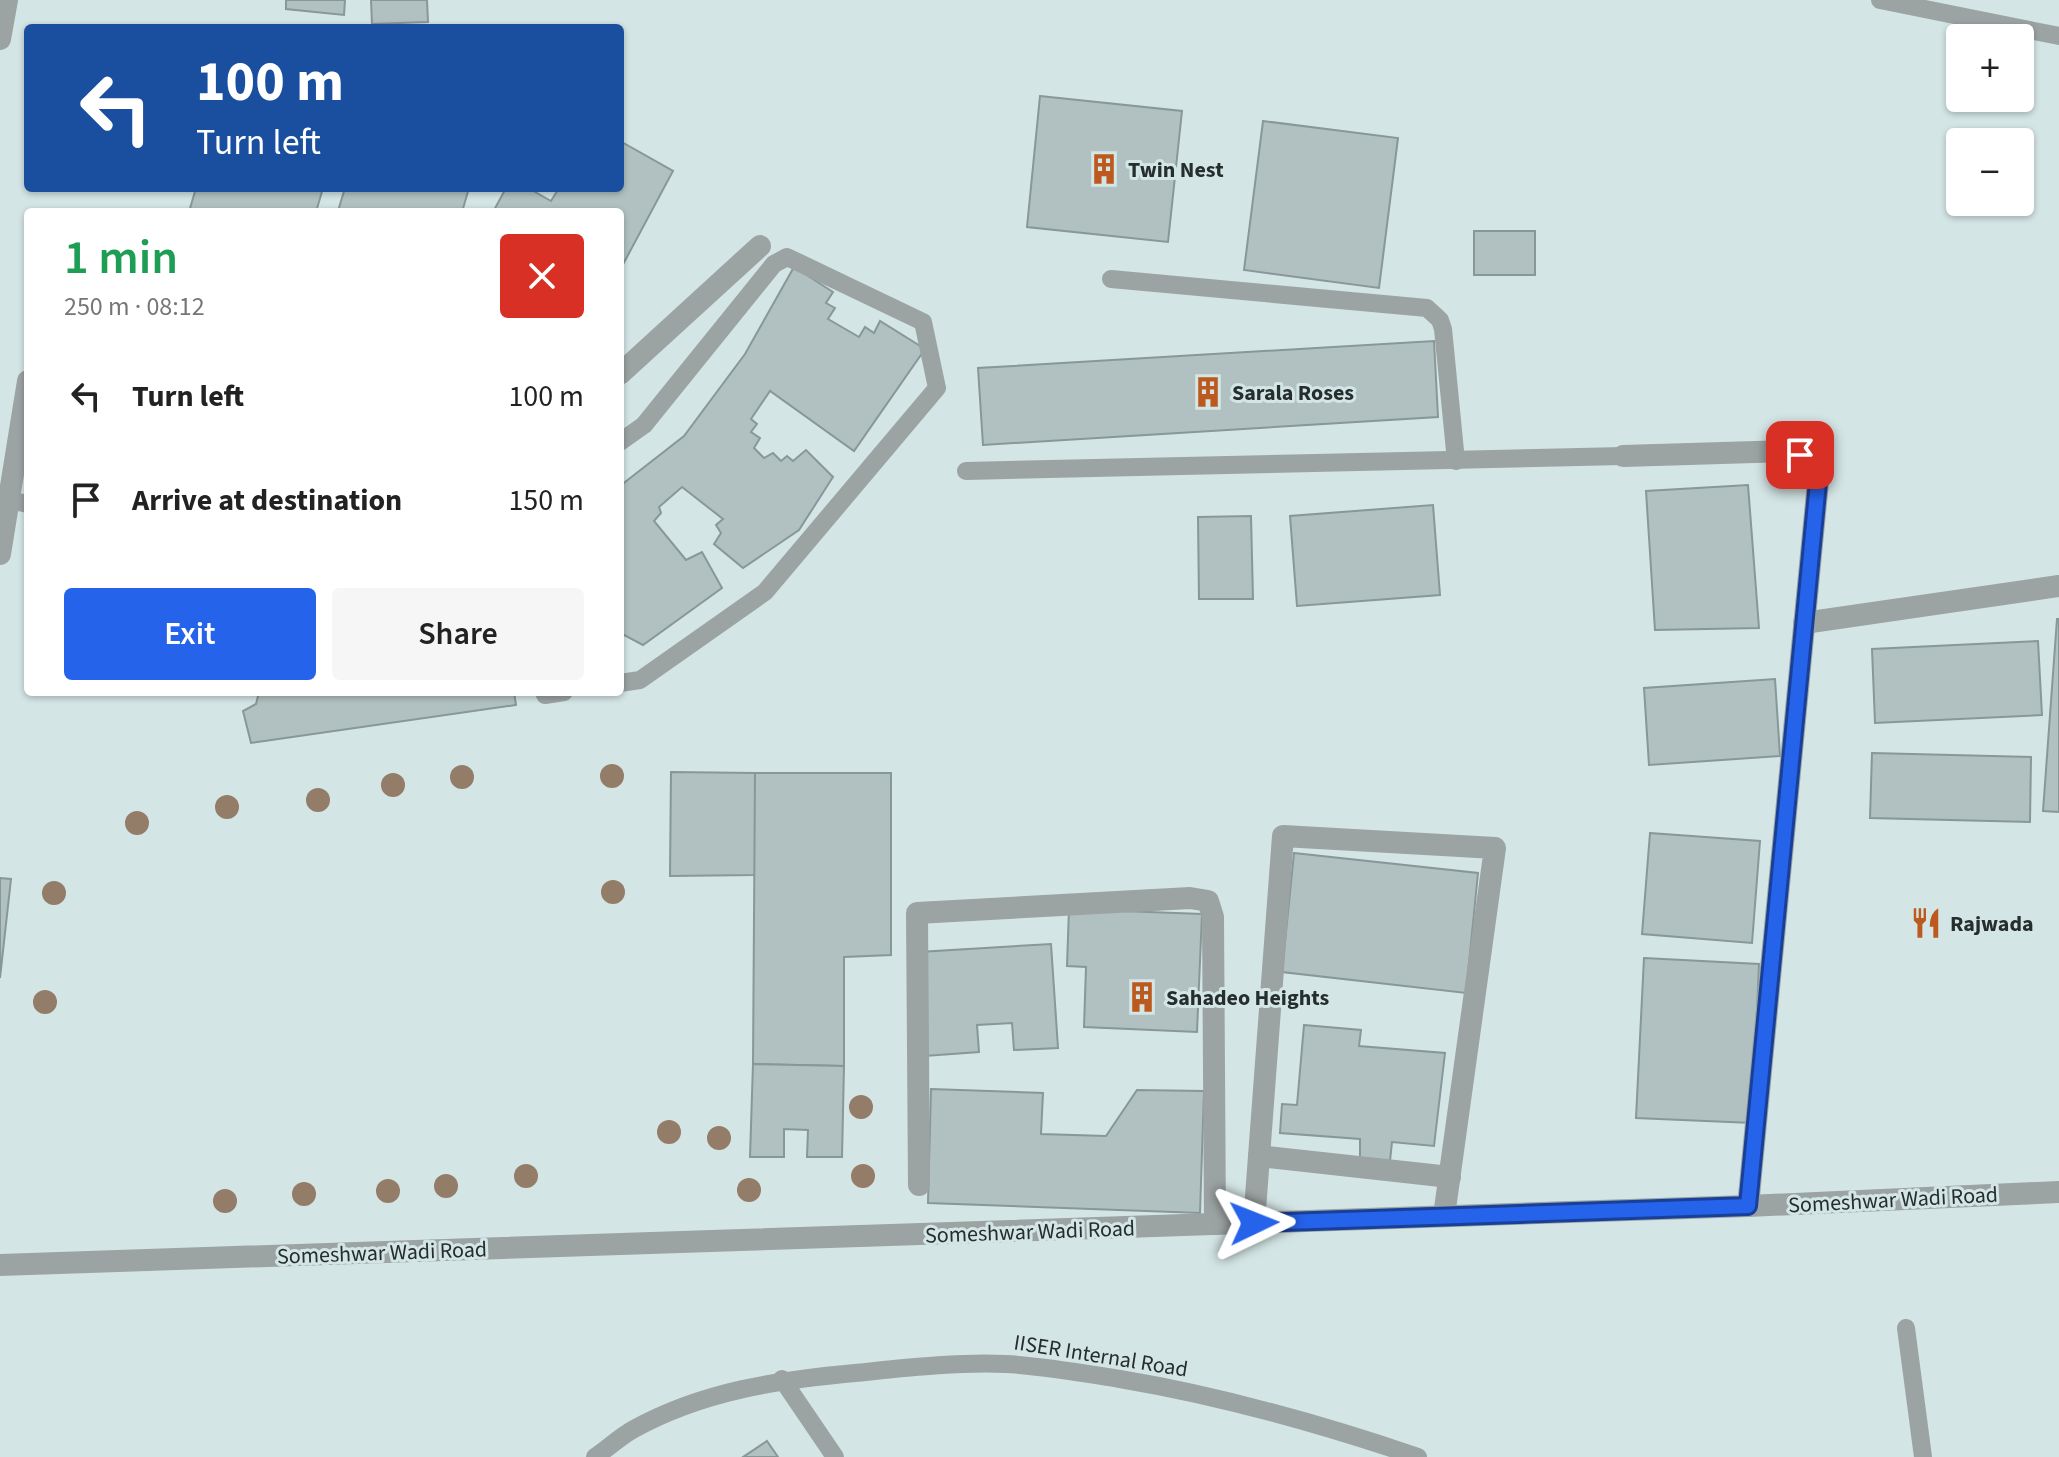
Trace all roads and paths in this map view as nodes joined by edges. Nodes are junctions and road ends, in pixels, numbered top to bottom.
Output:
1 (7, 0) edge
2 (1880, 0) edge
3 (2059, 36) edge
4 (0, 39) edge
5 (760, 246) dead end
6 (1111, 279) dead end
7 (624, 370) edge
8 (24, 405) edge
9 (624, 439) edge
10 (1623, 456) joint
11 (1456, 461) junction
12 (14, 466) edge
13 (966, 471) dead end
14 (18, 502) edge
15 (0, 554) edge
16 (2059, 586) edge
17 (1804, 623) junction
18 (624, 682) edge
19 (1259, 1156) junction
20 (1450, 1177) junction
21 (919, 1185) dead end
22 (2059, 1192) edge
23 (1748, 1206) junction
24 (1444, 1216) junction
25 (1254, 1223) junction
26 (1215, 1224) junction
27 (0, 1265) edge
28 (1906, 1328) dead end
29 (782, 1379) junction
30 (595, 1457) edge
31 (835, 1457) edge
32 (1418, 1457) edge
33 (1923, 1457) edge

1 - 4 street
2 - 3 lane
5 - 7 street
6 - 11 lane
8 - 12 street
9 - 18 lane
10 - 11 lane
10 - 17 street
11 - 13 lane
12 - 14 street
14 - 15 street
16 - 17 street
17 - 23 street
19 - 20 street
19 - 20 street
19 - 25 street
20 - 24 street
21 - 26 street
22 - 23 street, Someshwar Wadi Road
23 - 24 street, Someshwar Wadi Road
24 - 25 street, Someshwar Wadi Road
25 - 26 street, Someshwar Wadi Road
26 - 27 street, Someshwar Wadi Road
28 - 33 lane
29 - 30 lane, IISER Internal Road
29 - 31 lane
29 - 32 lane, IISER Internal Road

